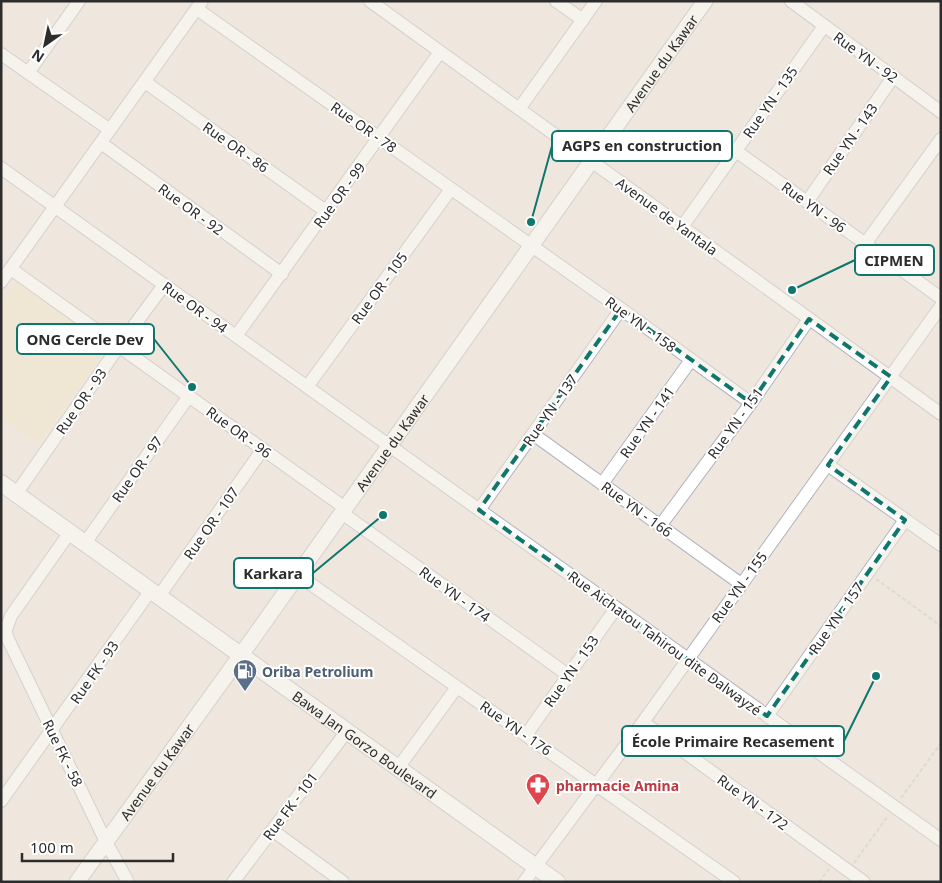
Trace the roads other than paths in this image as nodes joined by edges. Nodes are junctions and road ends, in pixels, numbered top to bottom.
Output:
1 (79, 1) edge
2 (556, 1) edge
3 (596, 1) edge
4 (790, 1) edge
5 (377, 3) edge
6 (701, 3) edge
7 (200, 5) edge
8 (583, 20) junction
9 (824, 26) junction
10 (440, 52) junction
11 (1, 54) edge
12 (28, 73) junction
13 (893, 77) junction
14 (145, 82) junction
15 (519, 109) junction
16 (941, 112) edge
17 (110, 130) junction
18 (379, 138) junction
19 (941, 139) edge
20 (100, 143) junction
21 (736, 151) junction
22 (592, 162) junction
23 (1, 168) edge
24 (451, 189) junction
25 (807, 202) junction
26 (55, 207) junction
27 (327, 212) junction
28 (682, 227) junction
29 (865, 244) junction
30 (532, 246) junction
31 (11, 269) junction
32 (282, 274) junction
33 (1, 282) edge
34 (164, 285) junction
35 (941, 298) edge
36 (941, 306) edge
37 (621, 309) junction
38 (809, 319) junction
39 (236, 336) junction
40 (119, 346) junction
41 (691, 360) junction
42 (891, 377) junction
43 (307, 387) junction
44 (189, 396) junction
45 (751, 403) junction
46 (941, 414) edge
47 (533, 434) junction
48 (389, 446) junction
49 (263, 449) junction
50 (828, 465) junction
51 (1, 483) edge
52 (602, 484) junction
53 (16, 494) junction
54 (343, 510) junction
55 (479, 510) junction
56 (905, 520) junction
57 (660, 526) junction
58 (70, 532) junction
59 (86, 543) junction
60 (941, 545) edge
61 (298, 575) junction
62 (741, 584) junction
63 (155, 593) junction
64 (616, 608) junction
65 (241, 655) junction
66 (688, 659) junction
67 (568, 675) junction
68 (458, 687) junction
69 (767, 716) junction
70 (643, 722) junction
71 (52, 731) junction
72 (347, 731) junction
73 (526, 735) junction
74 (398, 768) junction
75 (597, 786) junction
76 (1, 801) edge
77 (272, 830) junction
78 (941, 840) edge
79 (106, 842) junction
80 (536, 867) junction
81 (77, 882) edge
82 (128, 882) edge
83 (233, 882) edge
84 (343, 882) edge
85 (524, 882) edge
86 (556, 882) edge
87 (734, 882) edge
88 (864, 882) edge

1 - 12 street
2 - 8 street
3 - 8 street
4 - 9 street, Rue YN - 92
5 - 10 street, Avenue de Yantala
6 - 22 street, Avenue du Kawar
7 - 14 street
7 - 18 street, Rue OR - 78
8 - 15 street
9 - 13 street, Rue YN - 92
9 - 21 street, Rue YN - 135
10 - 15 street, Avenue de Yantala
10 - 18 street, Rue OR - 99
11 - 12 street
12 - 17 street
13 - 16 street, Rue YN - 92
13 - 25 street, Rue YN - 143
14 - 17 street
14 - 27 street, Rue OR - 86
15 - 22 street, Avenue de Yantala
17 - 20 street
18 - 24 street, Rue OR - 78
18 - 27 street, Rue OR - 99
19 - 29 street
20 - 26 street
20 - 32 street, Rue OR - 92
21 - 25 street, Rue YN - 96
21 - 28 street, Rue YN - 135
22 - 28 street, Avenue de Yantala
22 - 30 street, Avenue du Kawar
23 - 26 street, Rue OR - 94
24 - 30 street, Rue OR - 78
24 - 43 street, Rue OR - 105
25 - 29 street, Rue YN - 96
26 - 31 street
26 - 34 street, Rue OR - 94
27 - 32 street, Rue OR - 99
28 - 38 street, Avenue de Yantala
29 - 35 street, Rue YN - 96
30 - 37 street, Rue YN - 158
30 - 48 street, Avenue du Kawar
31 - 33 street
31 - 40 street, Rue OR - 96
32 - 39 street, Rue OR - 99
34 - 39 street, Rue OR - 94
34 - 40 street, Rue OR - 93
36 - 42 street, Rue YN - 155
37 - 41 street, Rue YN - 158
37 - 47 street, Rue YN - 137
38 - 42 street, Avenue de Yantala
38 - 45 street, Rue YN - 151
39 - 43 street, Rue OR - 94
40 - 44 street, Rue OR - 96
40 - 53 street, Rue OR - 93
41 - 45 street, Rue YN - 158
41 - 52 street, Rue YN - 141
42 - 46 street, Avenue de Yantala
42 - 50 street, Rue YN - 155
43 - 48 street, Rue OR - 94
44 - 49 street, Rue OR - 96
44 - 59 street, Rue OR - 97
45 - 57 street, Rue YN - 151
47 - 52 street, Rue YN - 166
47 - 55 street, Rue YN - 137
48 - 54 street, Avenue du Kawar
48 - 55 street, Rue Aichatou Tahirou dite Dalwayzé
49 - 54 street, Rue OR - 96
49 - 63 street, Rue OR - 107
50 - 56 street
50 - 62 street, Rue YN - 155
51 - 53 main road, Bawa Jan Gorzo Boulevard
52 - 57 street, Rue YN - 166
53 - 58 main road, Bawa Jan Gorzo Boulevard
54 - 61 street, Avenue du Kawar
54 - 67 street, Rue YN - 174
55 - 64 street, Rue Aichatou Tahirou dite Dalwayzé
56 - 60 street
56 - 69 street, Rue YN - 157
57 - 62 street, Rue YN - 166
58 - 59 main road, Bawa Jan Gorzo Boulevard
58 - 71 street, Rue FK - 58
59 - 63 main road, Bawa Jan Gorzo Boulevard
61 - 65 street, Avenue du Kawar
61 - 68 street, Rue YN - 176
62 - 66 street, Rue YN - 155
63 - 65 main road, Bawa Jan Gorzo Boulevard
63 - 71 street, Rue FK - 93
64 - 66 street, Rue Aichatou Tahirou dite Dalwayzé
64 - 67 street, Rue YN - 153
65 - 72 main road, Bawa Jan Gorzo Boulevard
65 - 79 street, Avenue du Kawar
66 - 69 street, Rue Aichatou Tahirou dite Dalwayzé
66 - 70 street, Rue YN - 155
67 - 73 street, Rue YN - 153
68 - 73 street, Rue YN - 176
68 - 74 street
69 - 78 street, Rue Aichatou Tahirou dite Dalwayzé
70 - 75 street, Rue YN - 155
70 - 88 street, Rue YN - 172
71 - 76 street, Rue FK - 93
71 - 79 street, Rue FK - 58
72 - 74 main road, Bawa Jan Gorzo Boulevard
72 - 77 street, Rue FK - 101
73 - 75 street, Rue YN - 176
74 - 80 main road, Bawa Jan Gorzo Boulevard
75 - 80 street, Rue YN - 155
75 - 87 street, Rue YN - 176
77 - 83 street, Rue FK - 101
77 - 84 street
79 - 81 street, Avenue du Kawar
79 - 82 street, Rue FK - 58
80 - 85 street, Rue YN - 155
80 - 86 main road, Bawa Jan Gorzo Boulevard

